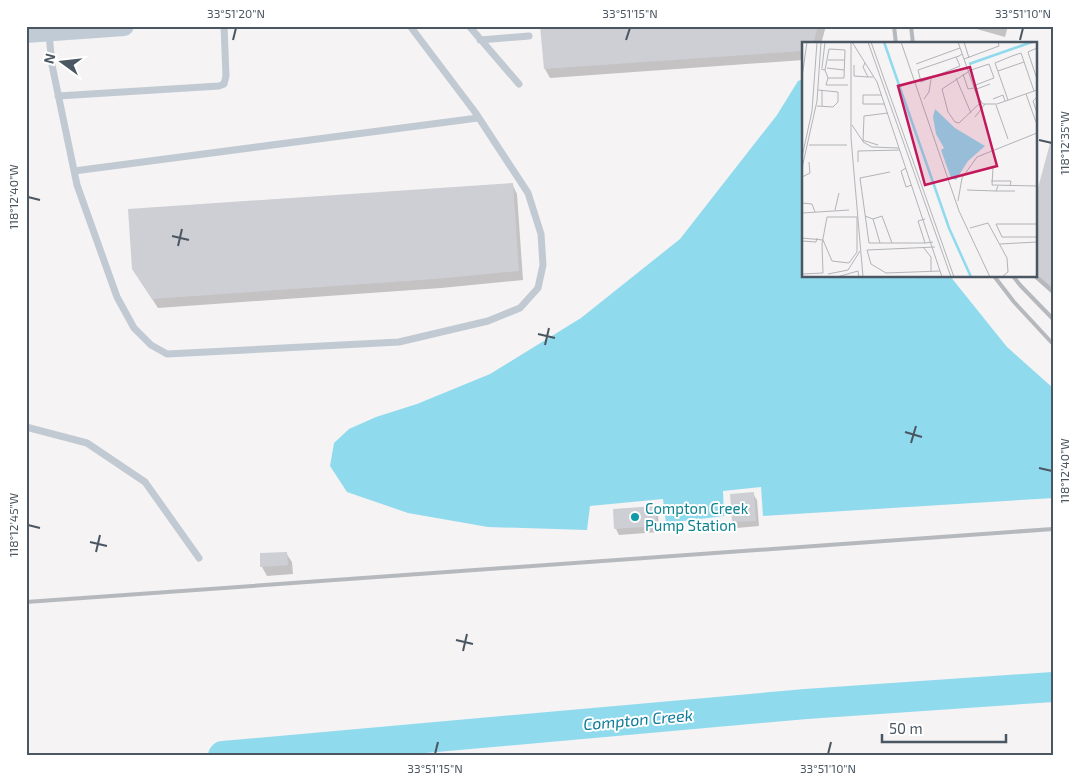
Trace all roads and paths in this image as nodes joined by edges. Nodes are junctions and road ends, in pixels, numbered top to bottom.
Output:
1 (124, 26) edge
2 (224, 26) edge
3 (410, 26) edge
4 (469, 26) edge
5 (39, 31) edge
6 (529, 36) dead end
7 (480, 40) junction
8 (519, 84) dead end
9 (58, 96) junction
10 (478, 118) junction
11 (74, 170) junction
12 (26, 427) edge
13 (199, 558) dead end

1 - 5 street
2 - 9 lane
3 - 10 lane
4 - 7 lane
5 - 9 lane
6 - 7 lane
7 - 8 lane
9 - 11 lane
10 - 11 lane
10 - 11 lane
12 - 13 lane

